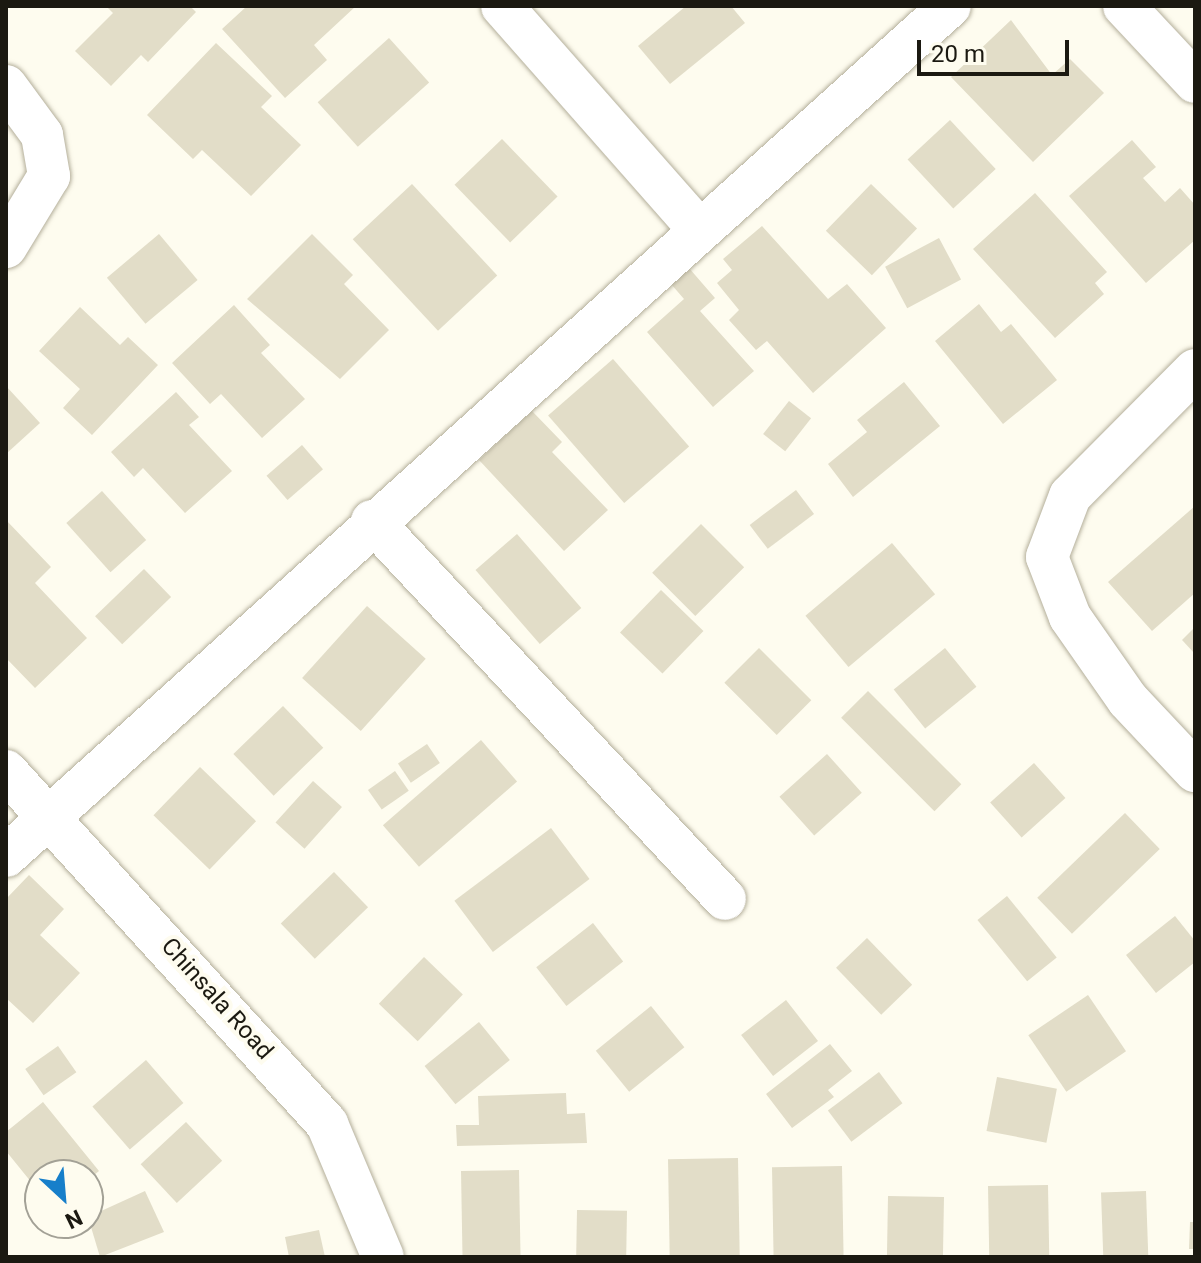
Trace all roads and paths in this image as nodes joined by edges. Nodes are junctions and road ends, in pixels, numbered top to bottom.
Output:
1 (502, 6) edge
2 (950, 6) edge
3 (1124, 6) edge
4 (1195, 82) edge
5 (6, 86) edge
6 (698, 228) junction
7 (6, 247) edge
8 (1195, 370) edge
9 (372, 521) junction
10 (6, 771) edge
11 (1195, 771) edge
12 (48, 816) junction
13 (6, 856) edge
14 (725, 899) dead end
15 (383, 1257) edge

1 - 6 street
2 - 6 street
3 - 4 street
5 - 7 street
6 - 9 street
8 - 11 street
9 - 12 street
9 - 14 street
10 - 12 street, Chinsala Road
12 - 13 street
12 - 15 street, Chinsala Road

